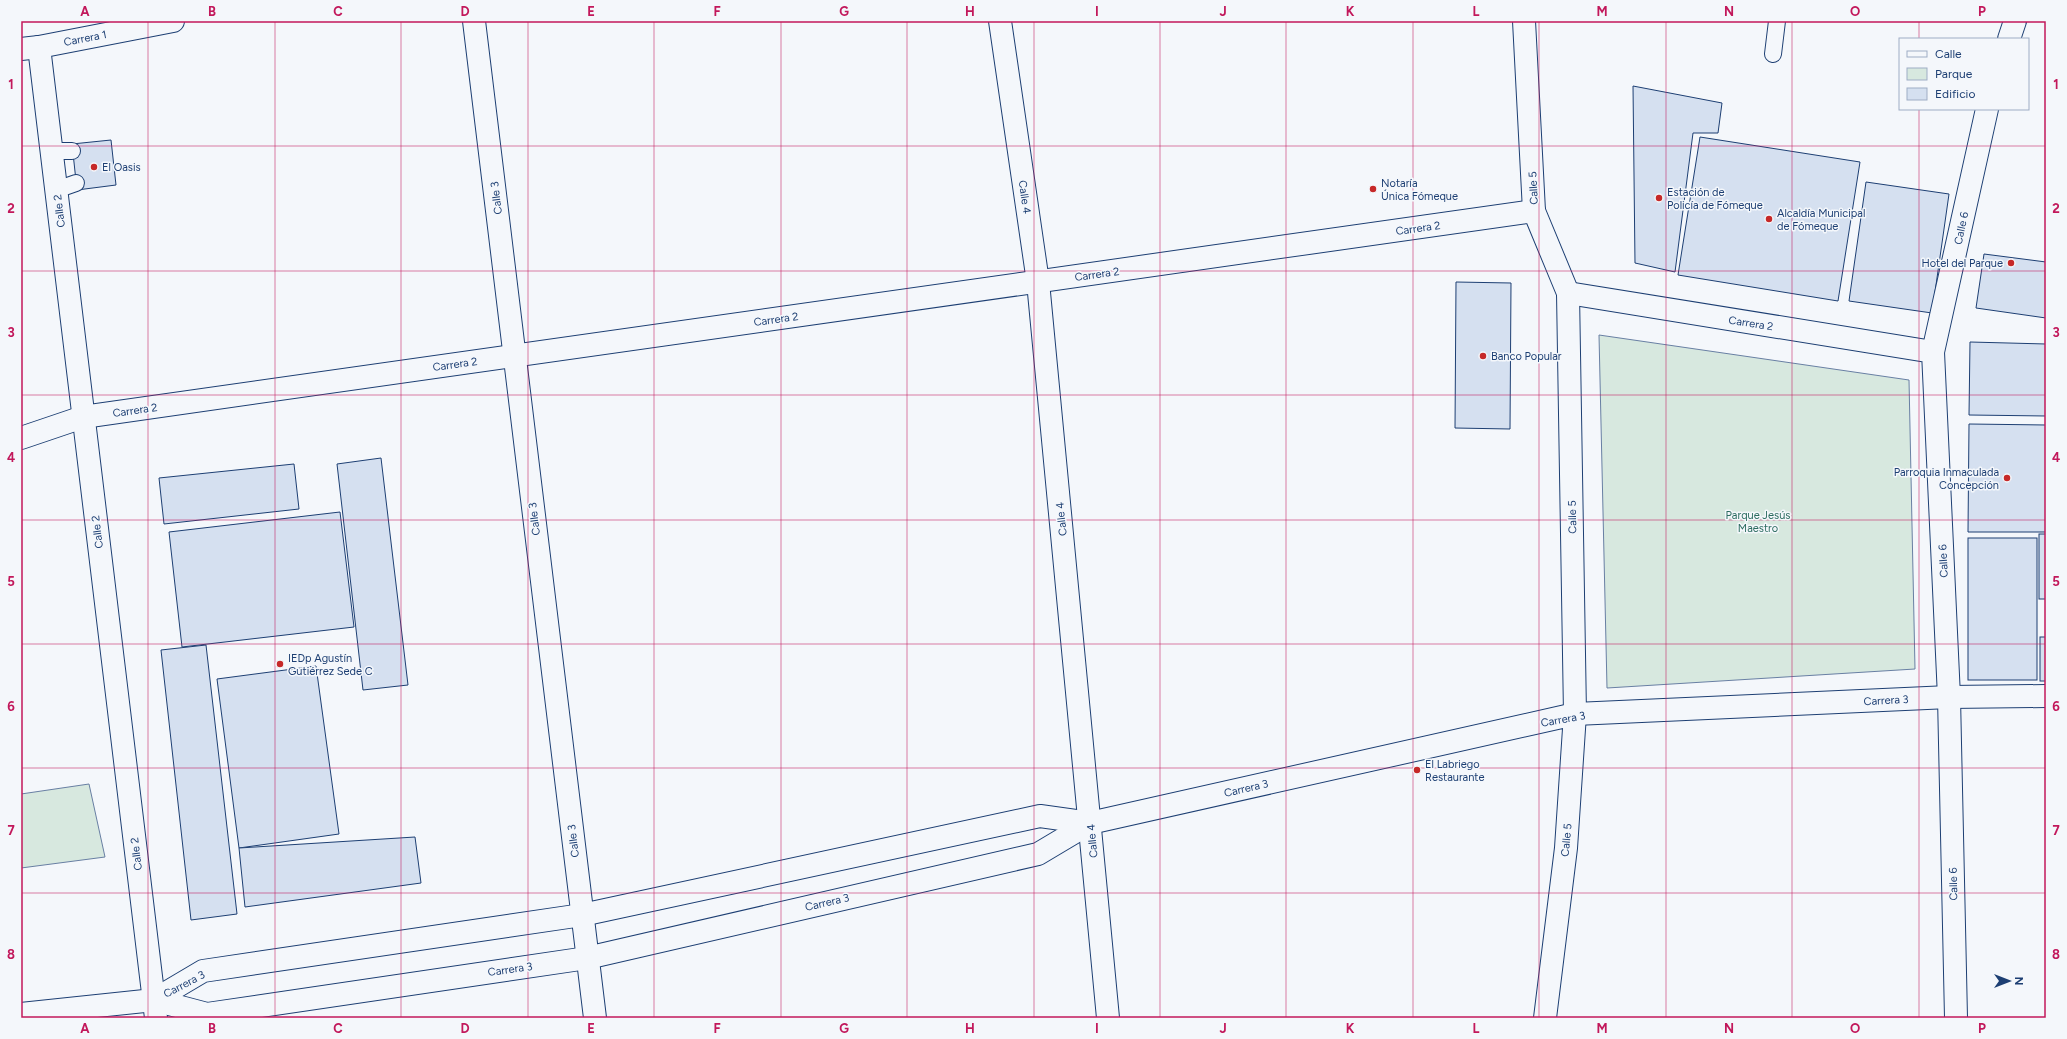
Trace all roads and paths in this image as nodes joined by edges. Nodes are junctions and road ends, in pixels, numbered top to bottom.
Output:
1 (173, 21) edge
2 (474, 21) edge
3 (1000, 21) edge
4 (1524, 21) edge
5 (1777, 21) edge
6 (2015, 21) edge
7 (2009, 38) edge
8 (30, 48) edge
9 (1773, 54) dead end
10 (1987, 110) edge
11 (1534, 211) junction
12 (1038, 282) junction
13 (1568, 292) junction
14 (1933, 352) junction
15 (515, 356) junction
16 (83, 417) junction
17 (21, 438) edge
18 (2046, 696) edge
19 (1949, 697) junction
20 (1575, 714) junction
21 (1090, 823) junction
22 (582, 916) junction
23 (587, 958) junction
24 (155, 1009) edge
25 (21, 1014) edge
26 (595, 1018) edge
27 (1108, 1018) edge
28 (1545, 1018) edge
29 (1956, 1018) edge

1 - 8 street, Carrera 1
2 - 15 street, Calle 3
3 - 12 street, Calle 4
4 - 11 street, Calle 5
5 - 9 lane
6 - 7 street
8 - 16 street, Calle 2
10 - 14 street, Calle 6
11 - 12 street, Carrera 2
11 - 13 street, Calle 5
12 - 15 street, Carrera 2
12 - 21 street, Calle 4
13 - 14 street, Carrera 2
13 - 20 street, Calle 5
14 - 19 street, Calle 6
15 - 16 street, Carrera 2
15 - 22 street, Calle 3
16 - 17 street, Carrera 2
16 - 24 street, Calle 2
18 - 19 street, Carrera 3
19 - 20 street, Carrera 3
19 - 29 street, Calle 6
20 - 21 street, Carrera 3
20 - 28 street, Calle 5
21 - 22 street, Carrera 3
21 - 23 street, Carrera 3
21 - 27 street, Calle 4
22 - 23 street, Calle 3
22 - 24 street, Carrera 3
23 - 24 street, Carrera 3
23 - 26 street, Calle 3
24 - 25 street

